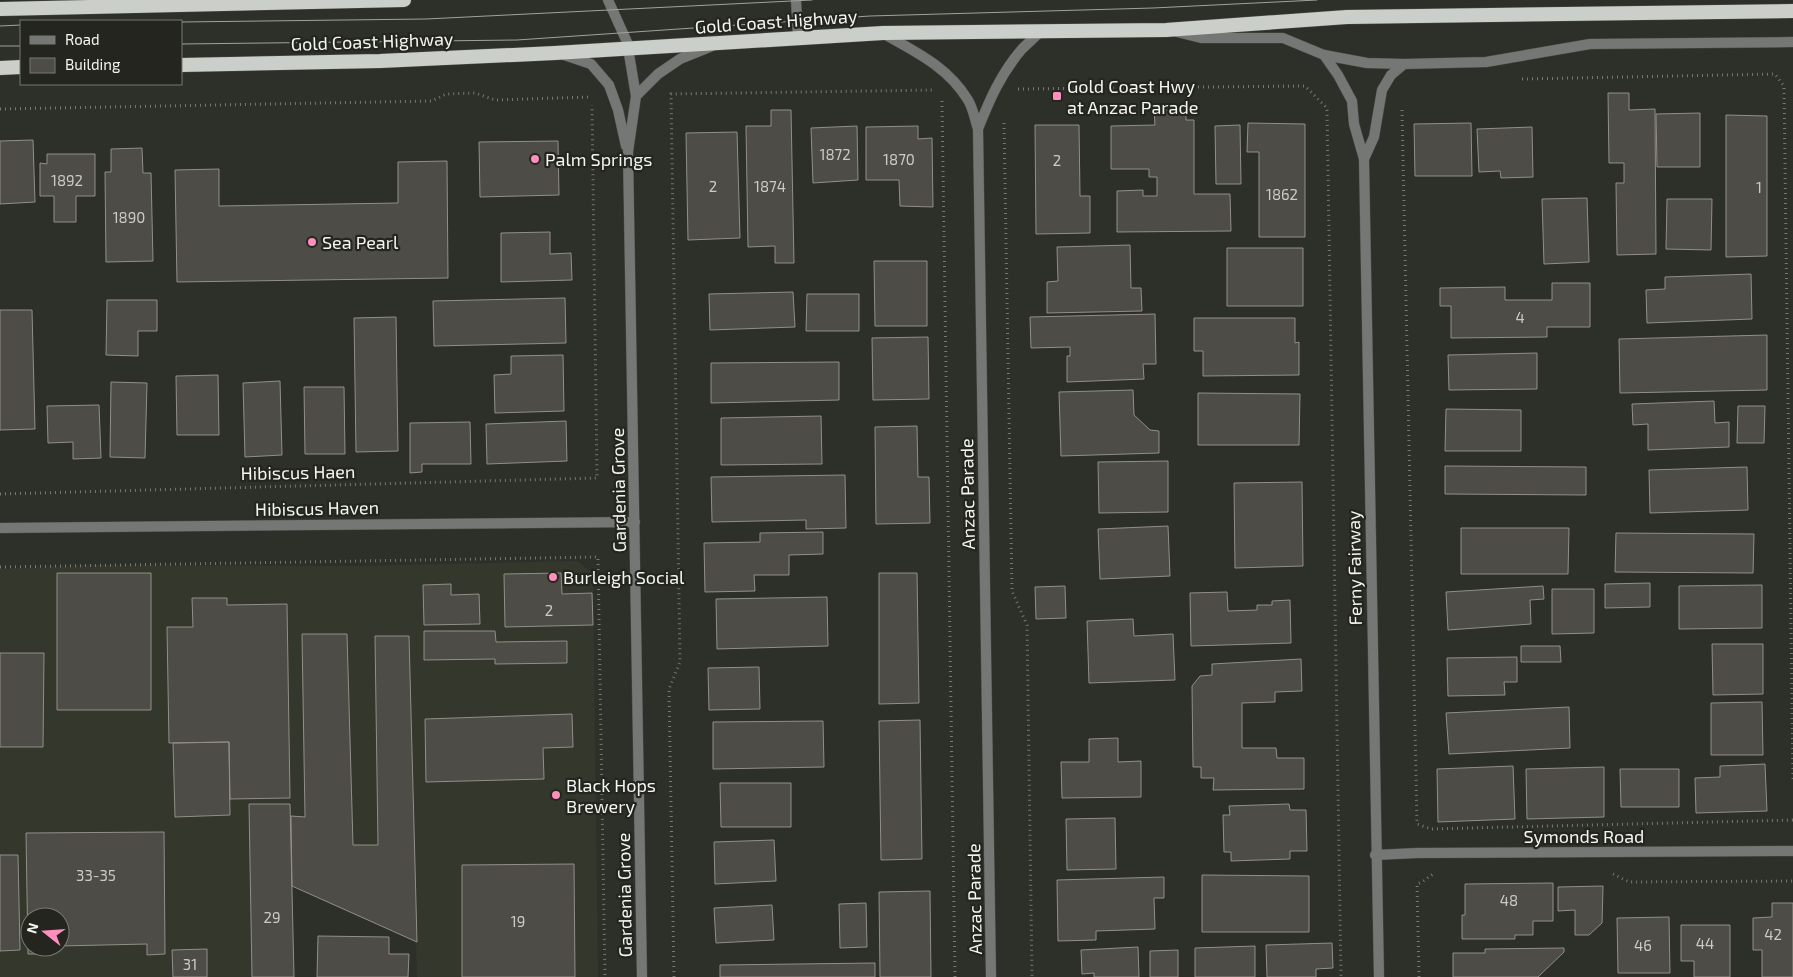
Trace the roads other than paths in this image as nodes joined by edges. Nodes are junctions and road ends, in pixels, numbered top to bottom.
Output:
1 (404, 0) edge
2 (608, 0) edge
3 (796, 0) edge
4 (0, 9) edge
5 (1793, 11) edge
6 (1042, 30) junction
7 (1166, 30) junction
8 (883, 33) junction
9 (798, 38) junction
10 (1793, 42) edge
11 (720, 43) junction
12 (628, 49) junction
13 (555, 53) junction
14 (1324, 55) junction
15 (1404, 64) junction
16 (182, 65) edge
17 (20, 67) edge
18 (0, 68) edge
19 (636, 96) junction
20 (978, 129) junction
21 (628, 152) junction
22 (1364, 159) junction
23 (635, 522) junction
24 (0, 528) edge
25 (1793, 851) edge
26 (1375, 855) junction
27 (642, 977) edge
28 (991, 977) edge
29 (1379, 977) edge

1 - 4 highway
2 - 12 street, Gardenia Grove
3 - 9 street
5 - 7 highway, Gold Coast Highway
6 - 7 highway, Gold Coast Highway
6 - 8 highway, Gold Coast Highway
6 - 20 street, Anzac Parade
7 - 14 street
8 - 9 highway, Gold Coast Highway
8 - 20 street
9 - 11 highway, Gold Coast Highway
10 - 15 street
11 - 12 highway, Gold Coast Highway
11 - 19 street
12 - 13 highway, Gold Coast Highway
12 - 19 street, Gardenia Grove
13 - 16 highway, Gold Coast Highway
13 - 21 street, Gardenia Grove
14 - 15 street
14 - 22 street, Ferny Fairway
15 - 22 street, Ferny Fairway
17 - 18 highway
19 - 21 street, Gardenia Grove
20 - 28 street, Anzac Parade
21 - 23 street, Gardenia Grove
22 - 26 street, Ferny Fairway
23 - 24 street, Hibiscus Haven
23 - 27 street, Gardenia Grove
25 - 26 street, Symonds Road
26 - 29 street, Ferny Fairway

